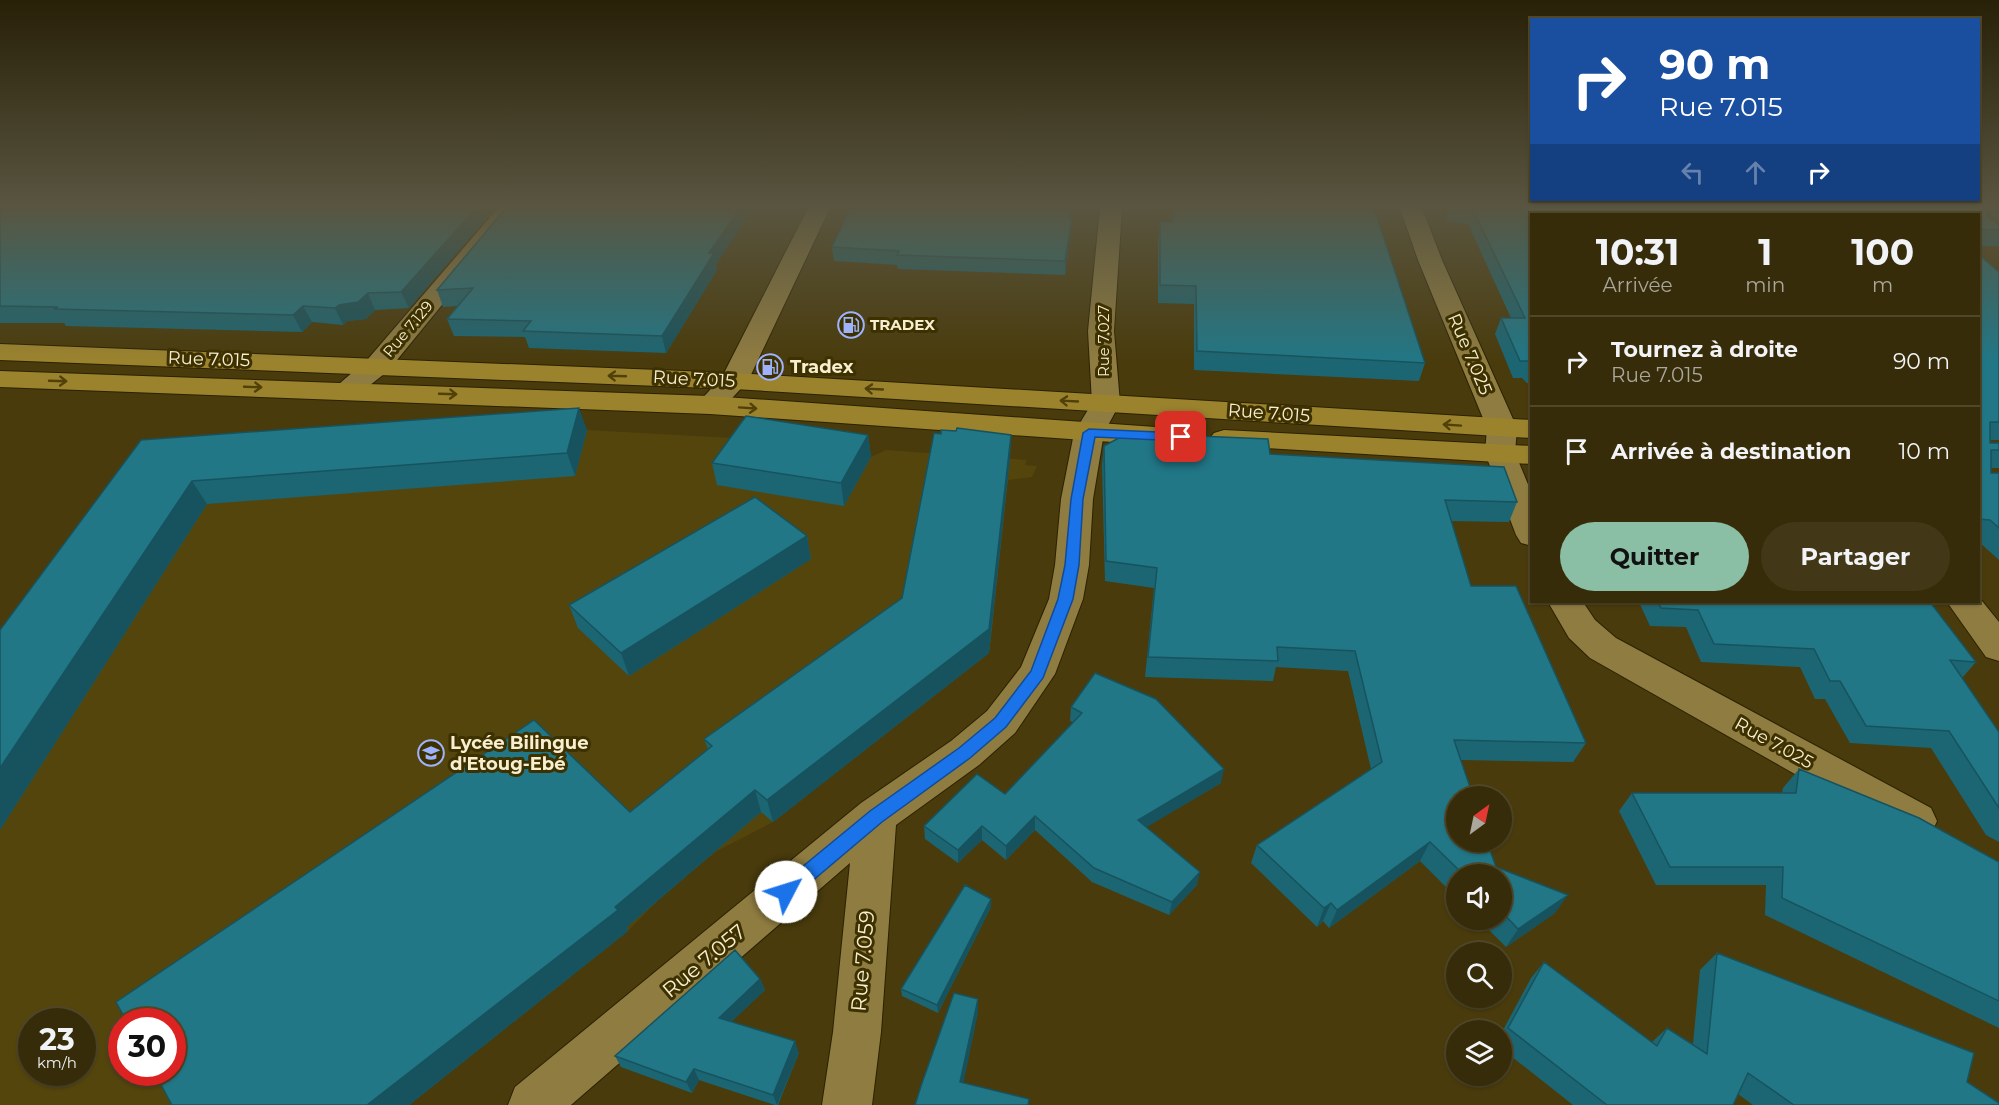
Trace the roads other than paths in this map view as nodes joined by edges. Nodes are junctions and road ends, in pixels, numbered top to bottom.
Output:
1 (461, 260) edge
2 (794, 260) edge
3 (1107, 260) edge
4 (1429, 260) edge
5 (0, 352) edge
6 (378, 365) junction
7 (0, 379) edge
8 (734, 381) junction
9 (346, 390) junction
10 (710, 405) junction
11 (1097, 418) junction
12 (1530, 430) edge
13 (1501, 440) junction
14 (1530, 454) edge
15 (1530, 529) edge
16 (1566, 603) edge
17 (1965, 603) edge
18 (1999, 647) edge
19 (876, 816) junction
20 (1949, 839) edge
21 (533, 1105) edge
22 (847, 1105) edge

1 - 6 street, Rue 7.129
2 - 8 street
3 - 11 street, Rue 7.027
4 - 13 street, Rue 7.025
5 - 6 main road, Rue 7.015
8 -> 6 main road, Rue 7.015
6 - 9 street, Rue 7.129
7 -> 9 main road, Rue 7.015
8 - 10 street
11 -> 8 main road, Rue 7.015
9 -> 10 main road, Rue 7.015
10 -> 11 main road, Rue 7.015
11 - 13 main road, Rue 7.015
11 - 19 street, Rue 7.057
12 - 13 main road, Rue 7.015
13 - 14 main road, Rue 7.015
13 - 15 street, Rue 7.025
16 - 20 street, Rue 7.025
17 - 18 street
19 - 21 street, Rue 7.057
19 - 22 street, Rue 7.059

